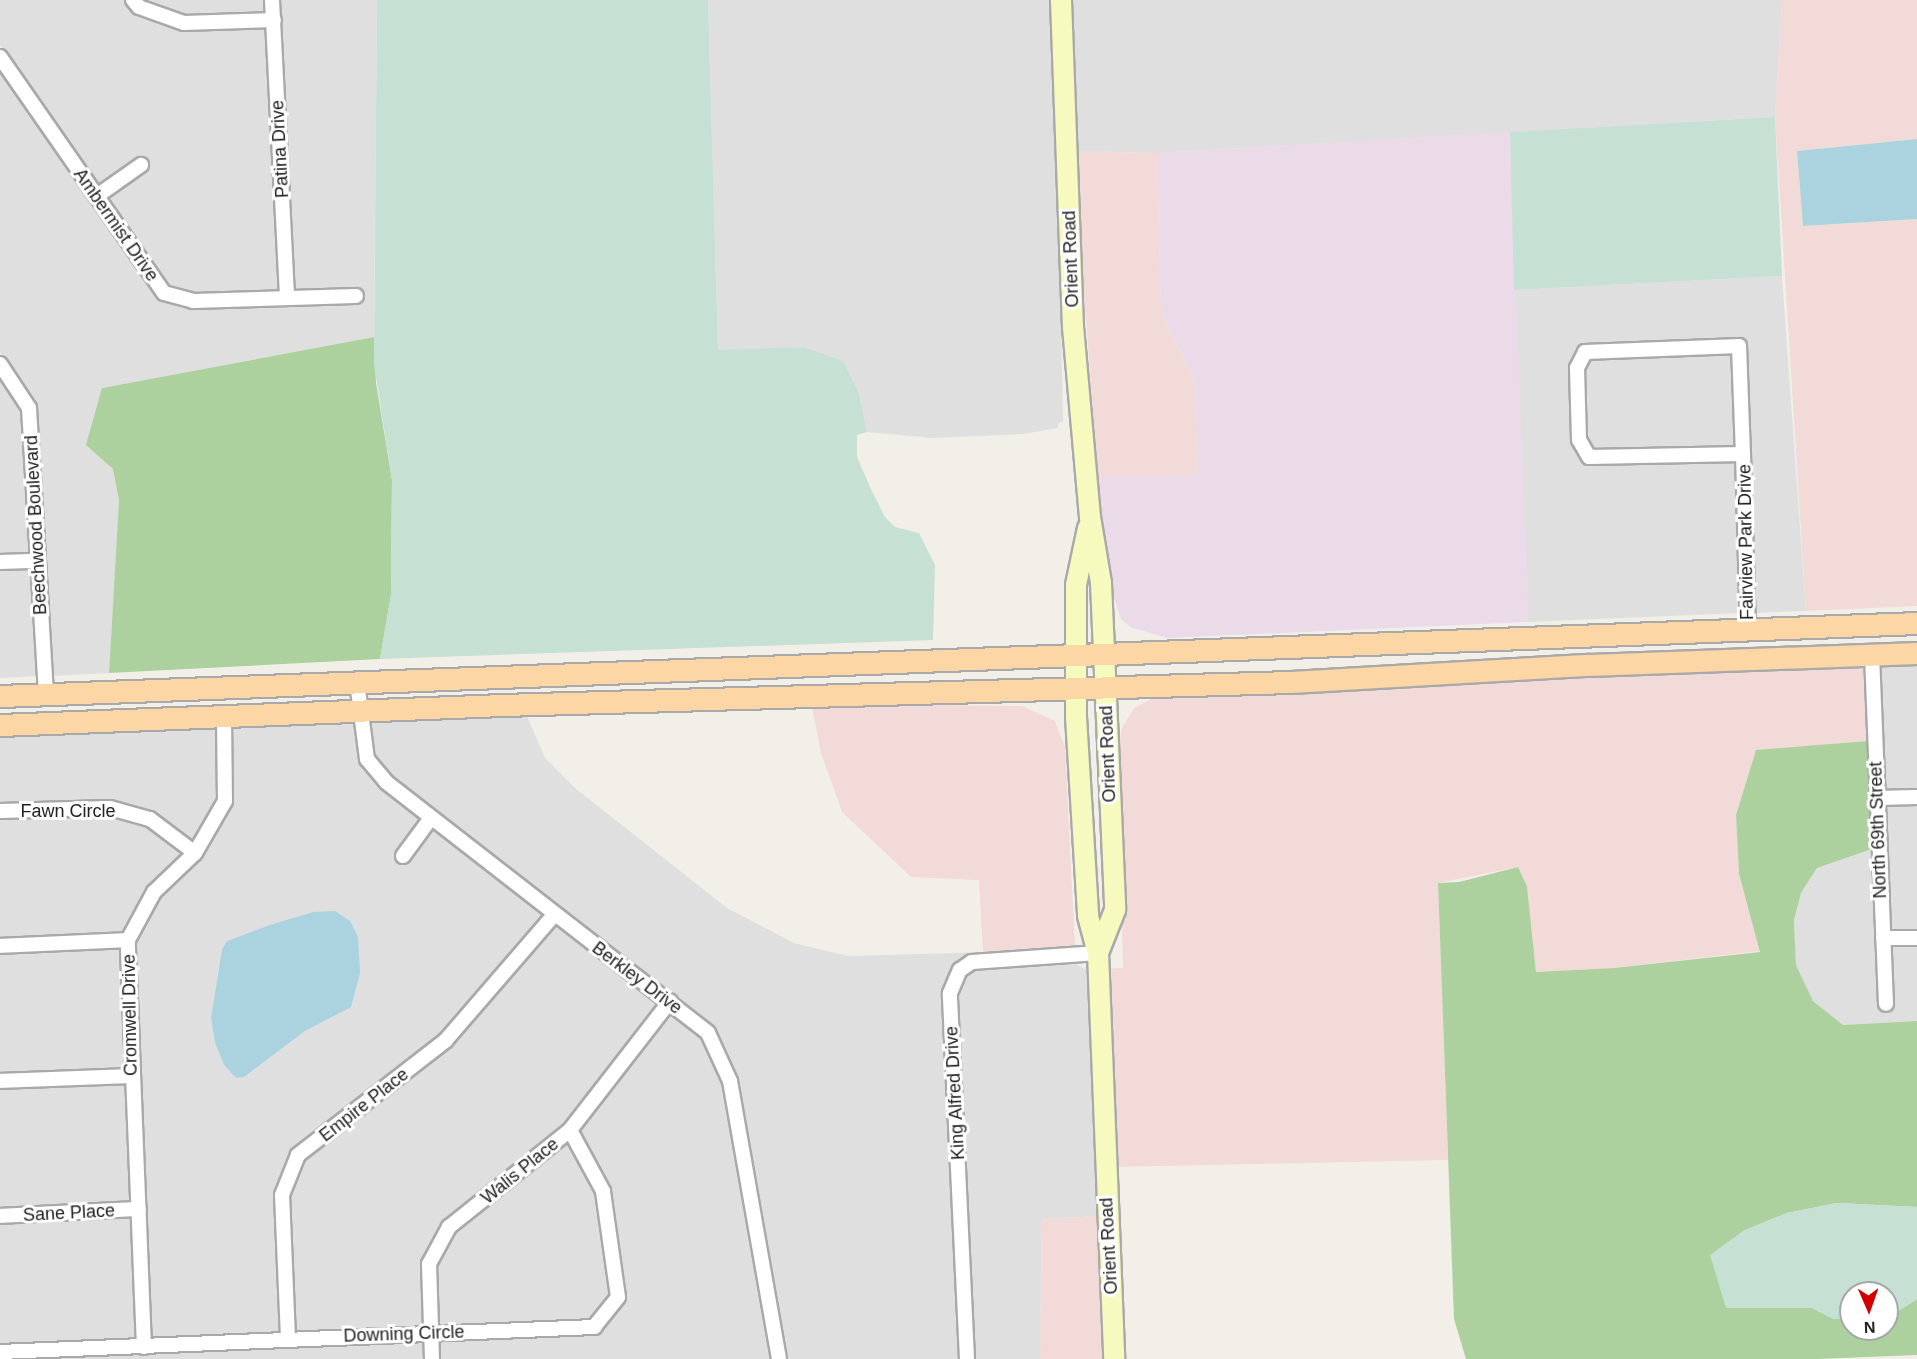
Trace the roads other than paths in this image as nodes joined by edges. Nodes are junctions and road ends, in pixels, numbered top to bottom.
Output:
1 (133, 0) edge
2 (272, 0) edge
3 (1061, 0) edge
4 (274, 20) junction
5 (0, 57) edge
6 (141, 165) dead end
7 (97, 196) junction
8 (356, 296) dead end
9 (287, 298) junction
10 (0, 364) edge
11 (1743, 454) junction
12 (1090, 517) junction
13 (38, 561) junction
14 (0, 562) edge
15 (1917, 624) edge
16 (1833, 627) junction
17 (1748, 630) junction
18 (1917, 653) edge
19 (1866, 655) junction
20 (1104, 656) junction
21 (1076, 657) junction
22 (1800, 657) junction
23 (357, 682) junction
24 (1106, 688) junction
25 (1076, 689) junction
26 (46, 694) junction
27 (0, 696) edge
28 (358, 711) junction
29 (0, 712) edge
30 (224, 716) junction
31 (79, 721) junction
32 (0, 725) edge
33 (1917, 796) edge
34 (1876, 798) junction
35 (0, 811) edge
36 (431, 818) junction
37 (195, 853) junction
38 (403, 856) dead end
39 (553, 916) junction
40 (1882, 938) junction
41 (1917, 938) edge
42 (128, 940) junction
43 (0, 946) edge
44 (1098, 953) junction
45 (670, 1001) junction
46 (1886, 1004) dead end
47 (131, 1076) junction
48 (0, 1082) edge
49 (570, 1130) junction
50 (139, 1209) junction
51 (0, 1216) edge
52 (431, 1333) junction
53 (288, 1338) junction
54 (144, 1347) junction
55 (0, 1352) edge
56 (432, 1359) edge
57 (779, 1359) edge
58 (967, 1359) edge
59 (1114, 1359) edge

1 - 4 street
2 - 4 street, Patina Drive
3 - 12 street, Orient Road
4 - 9 street, Patina Drive
5 - 7 street, Ambermist Drive
6 - 7 street
7 - 9 street, Ambermist Drive
8 - 9 street, Ambermist Drive
10 - 13 street, Beechwood Boulevard
11 - 11 street, Fairview Park Drive
11 - 17 street, Fairview Park Drive
12 - 20 street, Orient Road
12 - 21 street, Orient Road
13 - 14 street
13 - 26 street, Beechwood Boulevard
15 - 16 main road
16 - 17 main road
16 - 19 main road
16 - 22 main road
17 - 20 main road
18 - 19 main road
19 - 22 main road
19 - 34 street, North 69th Street
20 - 21 main road
20 - 24 street, Orient Road
21 - 23 main road
21 - 25 street, Orient Road
22 - 24 main road
23 - 26 main road
23 - 28 street, Berkley Drive
24 - 25 main road
24 - 44 street, Orient Road
25 - 28 main road
25 - 44 street, Orient Road
26 - 27 main road
26 - 29 main road
26 - 31 main road
28 - 30 main road
28 - 36 street, Berkley Drive
30 - 31 main road
30 - 37 street, Cromwell Drive
31 - 32 main road
33 - 34 street
34 - 40 street, North 69th Street
35 - 37 street, Fawn Circle
36 - 38 street
36 - 39 street, Berkley Drive
37 - 42 street, Cromwell Drive
39 - 45 street, Berkley Drive
39 - 53 street, Empire Place
40 - 41 street
40 - 46 street, North 69th Street
42 - 43 street
42 - 47 street, Cromwell Drive
44 - 58 street, King Alfred Drive
44 - 59 street, Orient Road
45 - 49 street, Walis Place
45 - 57 street, Berkley Drive
47 - 48 street
47 - 50 street, Cromwell Drive
49 - 52 street, Walis Place
49 - 52 street, Downing Circle
50 - 51 street, Sane Place
50 - 54 street, Cromwell Drive
52 - 53 street, Downing Circle
52 - 56 street, Walis Place
53 - 54 street, Downing Circle
54 - 55 street, Downing Circle

